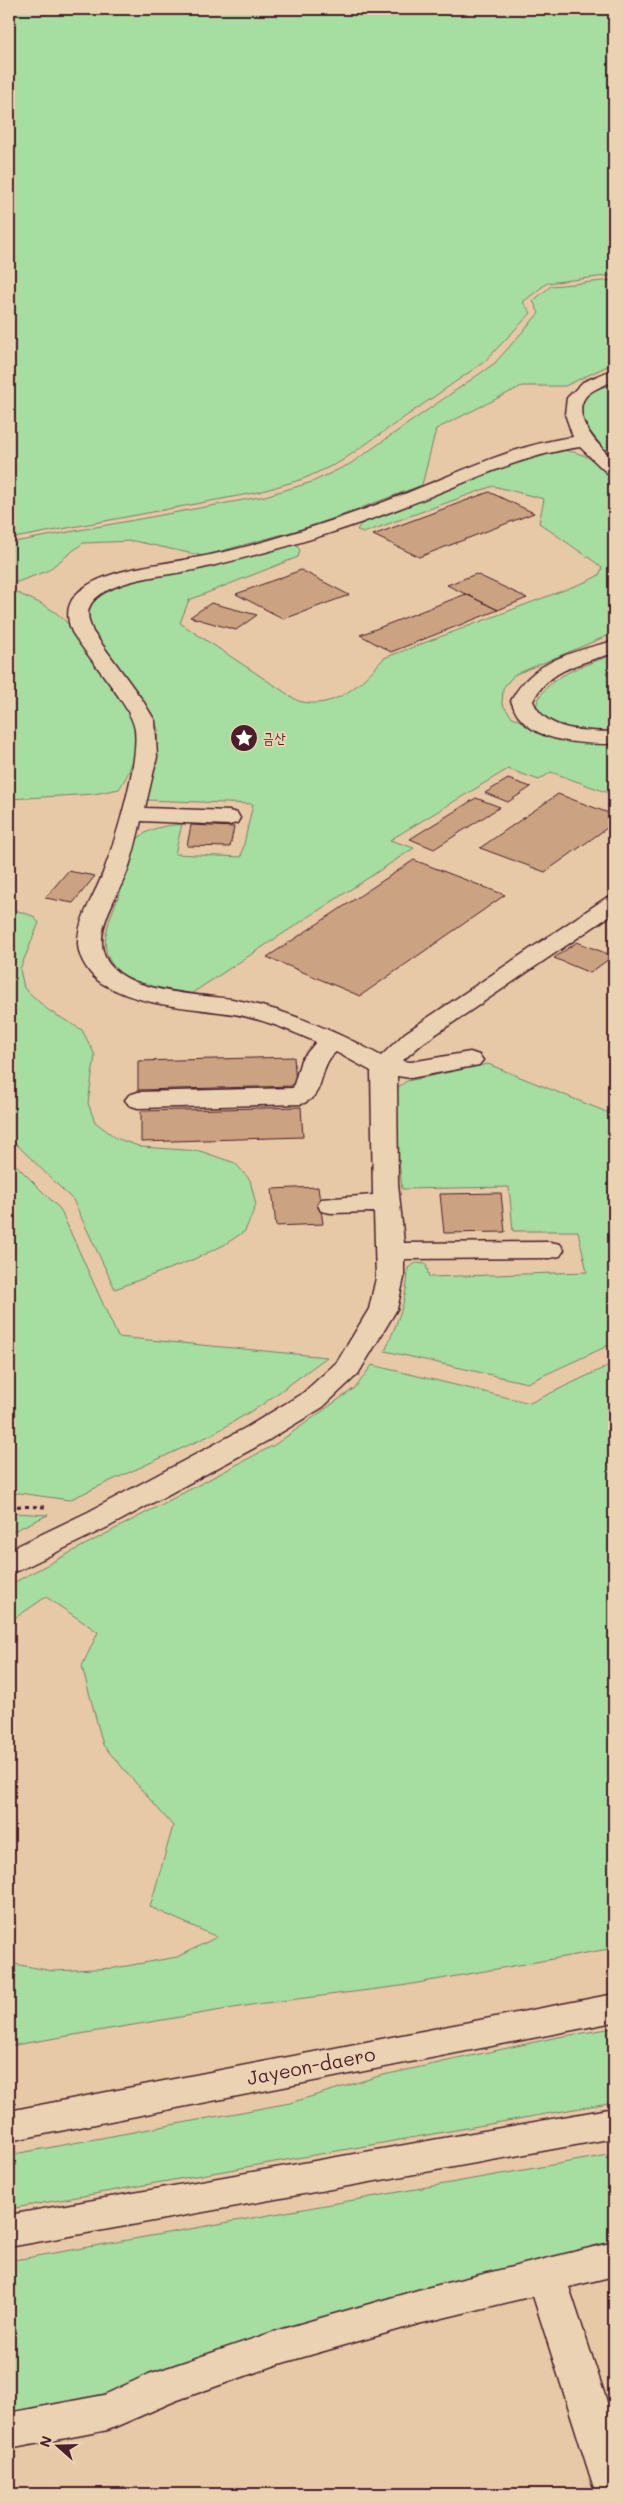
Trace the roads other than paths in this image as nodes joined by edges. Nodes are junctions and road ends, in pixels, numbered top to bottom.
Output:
1 (614, 374) edge
2 (583, 441) junction
3 (614, 468) edge
4 (614, 646) edge
5 (614, 738) edge
6 (131, 814) junction
7 (228, 818) dead end
8 (614, 903) edge
9 (335, 1042) junction
10 (470, 1060) dead end
11 (384, 1068) junction
12 (138, 1100) dead end
13 (387, 1203) junction
14 (331, 1205) dead end
15 (550, 1250) dead end
16 (391, 1251) junction
17 (9, 1563) edge
18 (614, 2008) edge
19 (614, 2123) edge
20 (9, 2126) edge
21 (9, 2231) edge
22 (614, 2260) edge
23 (546, 2276) junction
24 (9, 2430) edge
25 (614, 2485) edge

1 - 2 main road
2 - 3 main road
2 - 6 main road
4 - 5 main road
6 - 7 main road
6 - 9 main road
8 - 11 main road
9 - 11 main road
9 - 12 main road
10 - 11 main road
11 - 13 main road
13 - 14 main road
13 - 16 main road
15 - 16 main road
16 - 17 main road
18 - 20 main road, Jayeon-daero
19 - 21 main road
22 - 23 main road
23 - 24 main road
23 - 25 main road

